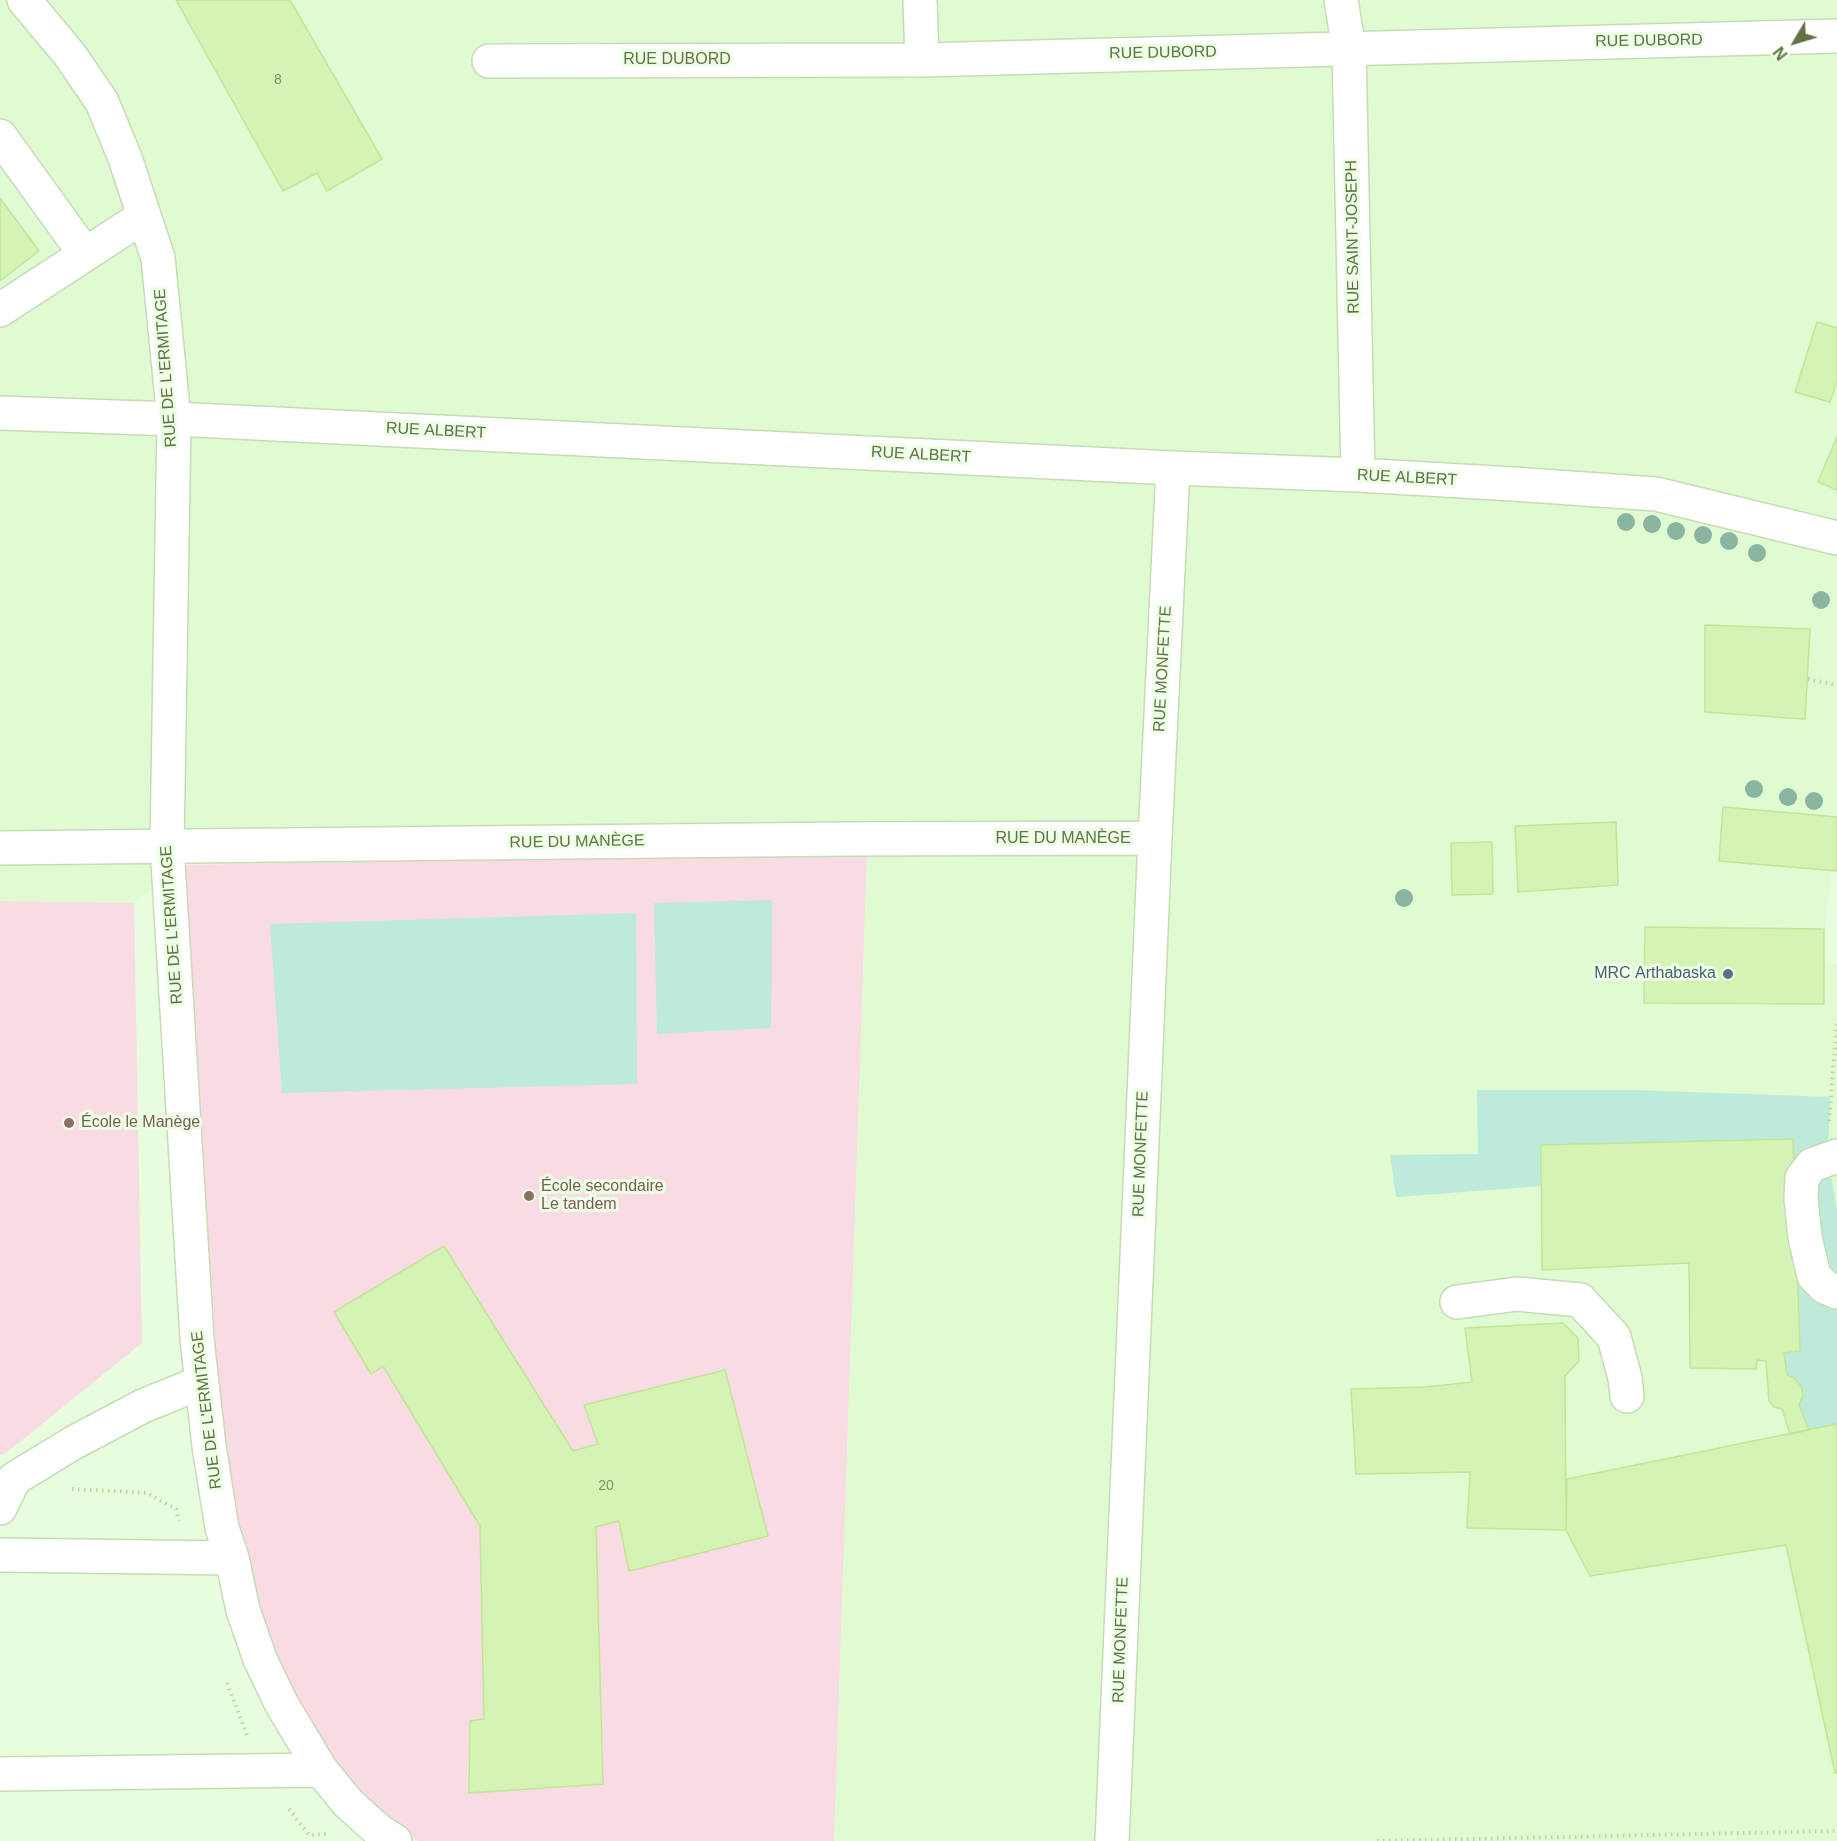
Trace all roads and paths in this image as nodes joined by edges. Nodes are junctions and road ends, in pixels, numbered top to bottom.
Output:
1 (24, 0) edge
2 (920, 0) edge
3 (1341, 0) edge
4 (1837, 36) edge
5 (1349, 49) junction
6 (922, 60) junction
7 (489, 61) dead end
8 (0, 136) edge
9 (144, 216) junction
10 (85, 254) junction
11 (0, 309) edge
12 (0, 413) edge
13 (174, 418) junction
14 (1173, 468) junction
15 (1358, 475) junction
16 (1837, 538) edge
17 (1808, 679) dead end
18 (1837, 685) edge
19 (1155, 838) junction
20 (167, 846) junction
21 (0, 849) edge
22 (1837, 1156) edge
23 (1837, 1292) edge
24 (1456, 1302) dead end
25 (202, 1382) junction
26 (1627, 1396) dead end
27 (14, 1479) junction
28 (0, 1508) edge
29 (0, 1555) edge
30 (185, 1558) junction
31 (232, 1558) junction
32 (225, 1678) dead end
33 (321, 1770) junction
34 (261, 1771) junction
35 (0, 1774) edge
36 (1837, 1831) edge
37 (384, 1838) edge
38 (1112, 1841) edge
39 (1377, 1841) edge

1 - 9 street, RUE DE L'ERMITAGE
2 - 6 street
3 - 5 street, RUE SAINT-JOSEPH
4 - 5 street, RUE DUBORD
5 - 6 street, RUE DUBORD
5 - 15 street, RUE SAINT-JOSEPH
6 - 7 street, RUE DUBORD
8 - 10 street
9 - 10 street
9 - 13 street, RUE DE L'ERMITAGE
10 - 11 street
12 - 13 street, RUE ALBERT
13 - 14 street, RUE ALBERT
13 - 20 street, RUE DE L'ERMITAGE
14 - 15 street, RUE ALBERT
14 - 19 street, RUE MONFETTE
15 - 16 street, RUE ALBERT
17 - 18 path
19 - 20 street, RUE DU MANÈGE
19 - 38 street, RUE MONFETTE
20 - 21 street, RUE DU MANÈGE
20 - 25 street, RUE DE L'ERMITAGE
22 - 23 street
24 - 26 street
25 - 27 street
25 - 31 street, RUE DE L'ERMITAGE
27 - 28 street
27 - 30 path
29 - 30 street
30 - 31 street
31 - 33 street, RUE DE L'ERMITAGE
32 - 34 path
33 - 34 street
33 - 37 street, RUE DE L'ERMITAGE
34 - 35 street
34 - 37 path
36 - 39 path

